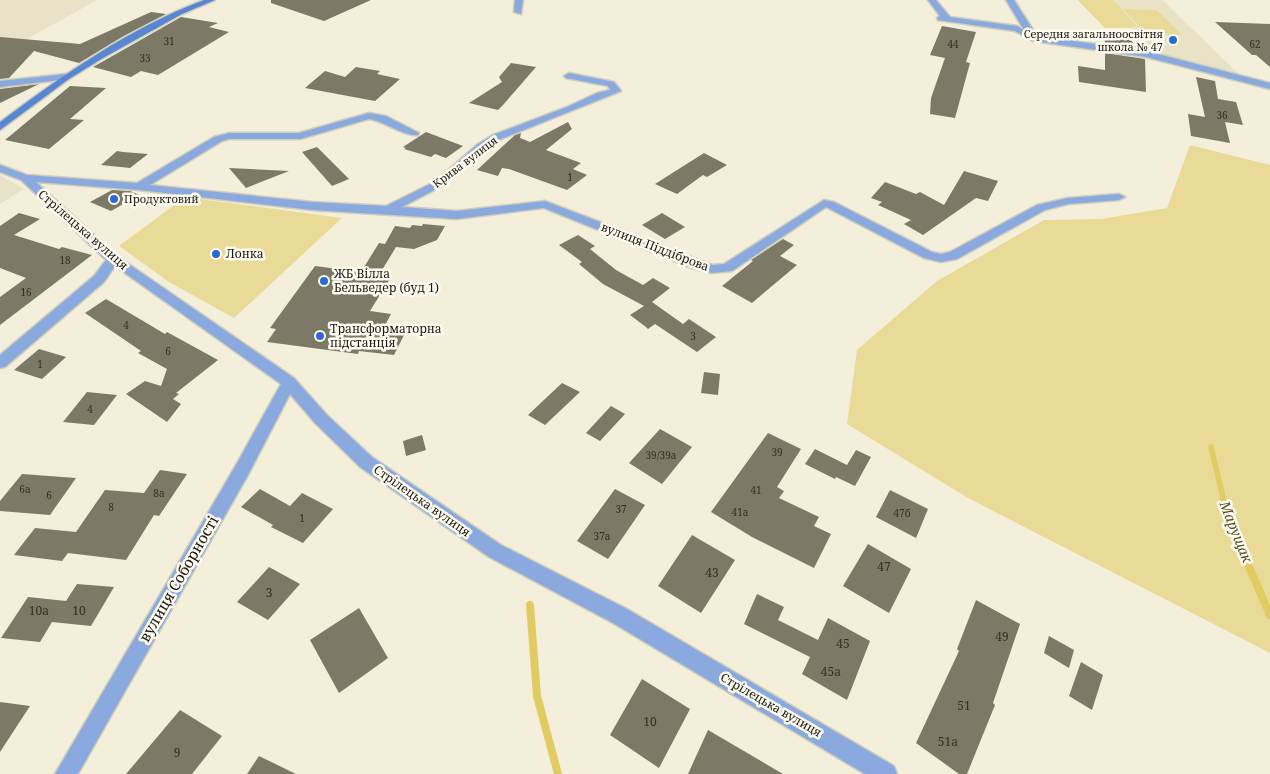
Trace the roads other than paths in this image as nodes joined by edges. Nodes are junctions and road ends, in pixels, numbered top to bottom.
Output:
1 (211, 0) edge
2 (519, 0) edge
3 (932, 0) edge
4 (1010, 0) edge
5 (518, 12) dead end
6 (1033, 38) junction
7 (569, 76) dead end
8 (66, 77) junction
9 (0, 84) edge
10 (1270, 86) edge
11 (0, 127) edge
12 (414, 133) dead end
13 (0, 168) edge
14 (25, 178) junction
15 (139, 187) junction
16 (1119, 196) dead end
17 (388, 210) junction
18 (113, 260) junction
19 (0, 363) edge
20 (289, 382) junction
21 (66, 774) edge
22 (886, 774) edge

1 - 8 street
2 - 5 street
3 - 6 street
4 - 6 street
6 - 10 street
7 - 17 street, Крива вулиця
8 - 9 street
8 - 11 street
12 - 15 street
13 - 14 street, Стрілецька вулиця
14 - 15 street
14 - 18 street, Стрілецька вулиця
15 - 17 street
16 - 17 street, вулиця Піддіброва
18 - 19 street
18 - 20 street, Стрілецька вулиця
20 - 21 street, вулиця Соборності
20 - 22 street, Стрілецька вулиця

